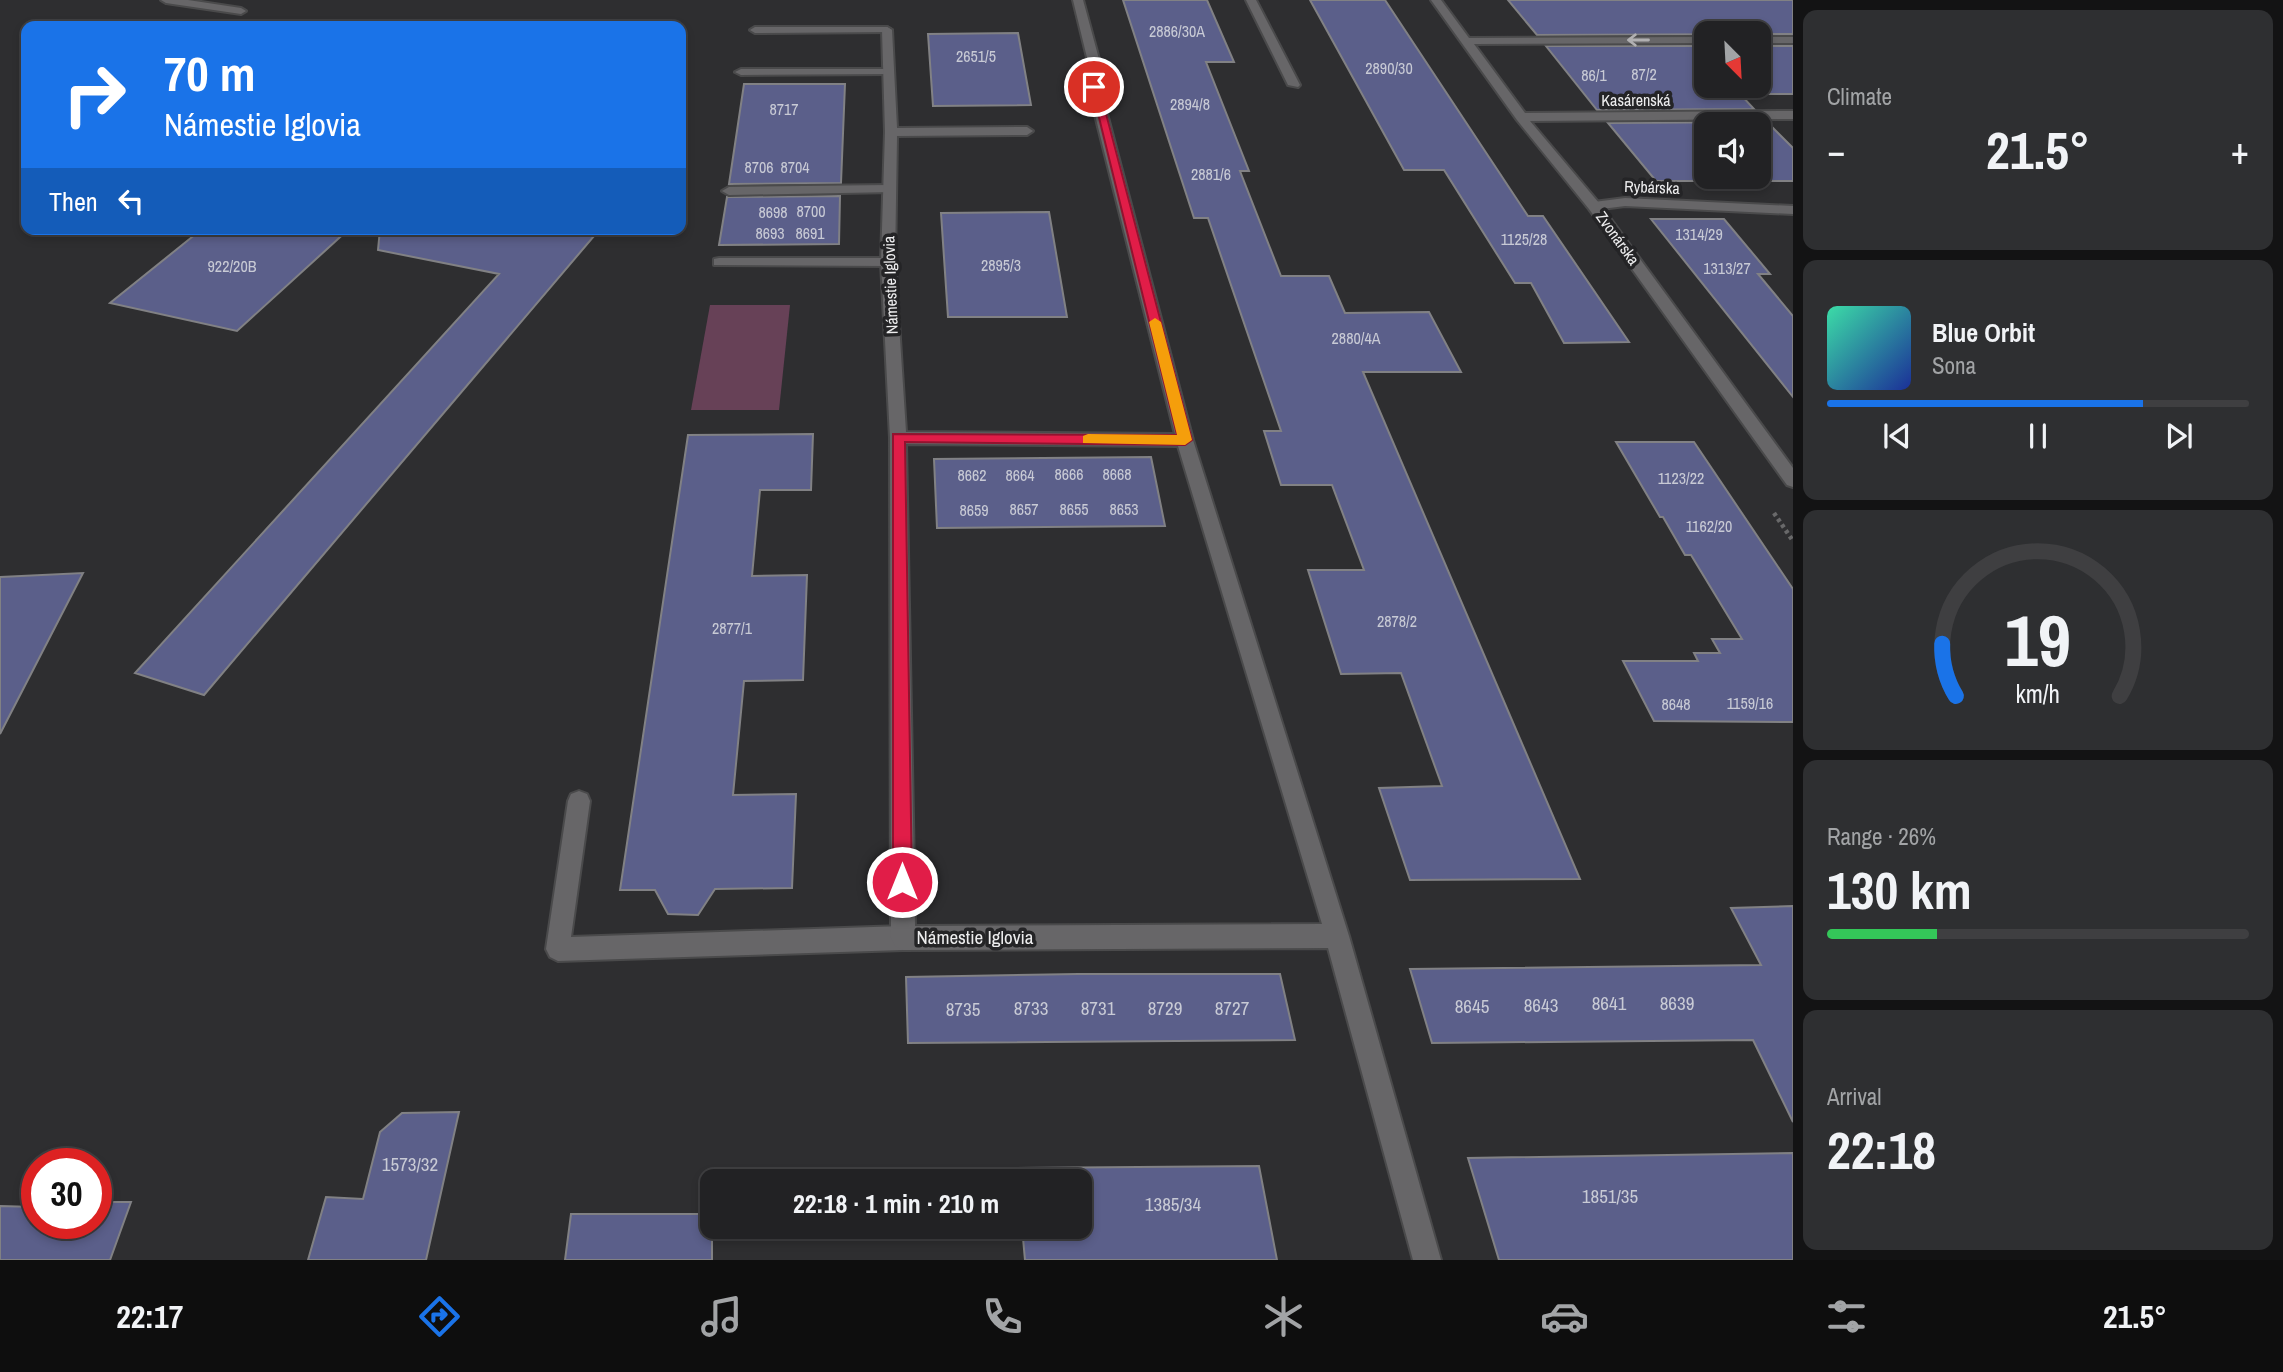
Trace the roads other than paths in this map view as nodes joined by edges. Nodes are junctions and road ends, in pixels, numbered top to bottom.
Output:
1 (166, 0) edge
2 (1078, 0) edge
3 (1251, 0) edge
4 (1436, 0) edge
5 (241, 11) dead end
6 (755, 30) dead end
7 (1694, 40) edge
8 (1771, 40) edge
9 (1793, 40) edge
10 (1467, 41) junction
11 (741, 72) dead end
12 (888, 72) junction
13 (1294, 85) dead end
14 (1793, 115) edge
15 (1521, 117) junction
16 (1027, 131) dead end
17 (891, 132) junction
18 (890, 189) junction
19 (729, 191) dead end
20 (1594, 206) junction
21 (1793, 210) edge
22 (719, 262) dead end
23 (888, 262) junction
24 (898, 438) junction
25 (1185, 440) junction
26 (1793, 481) edge
27 (579, 801) dead end
28 (1336, 936) junction
29 (903, 938) junction
30 (1427, 1260) edge

1 - 5 street
2 - 25 street
3 - 13 street
4 - 10 street, Zvonárska
6 - 12 street, Námestie Iglovia
7 -> 10 street
8 - 9 street
10 - 15 street, Zvonárska
11 - 12 street
12 - 17 street, Námestie Iglovia
14 - 15 street, Kasárenská
15 - 20 street, Zvonárska
16 - 17 street
17 - 18 street, Námestie Iglovia
18 - 19 street
18 - 23 street, Námestie Iglovia
20 - 21 street, Rybárska
20 - 26 street, Zvonárska
22 - 23 street
23 - 24 street, Námestie Iglovia
24 - 25 street
24 - 29 street, Námestie Iglovia
25 - 28 street
27 - 29 street
28 - 29 street, Námestie Iglovia
28 - 30 street

